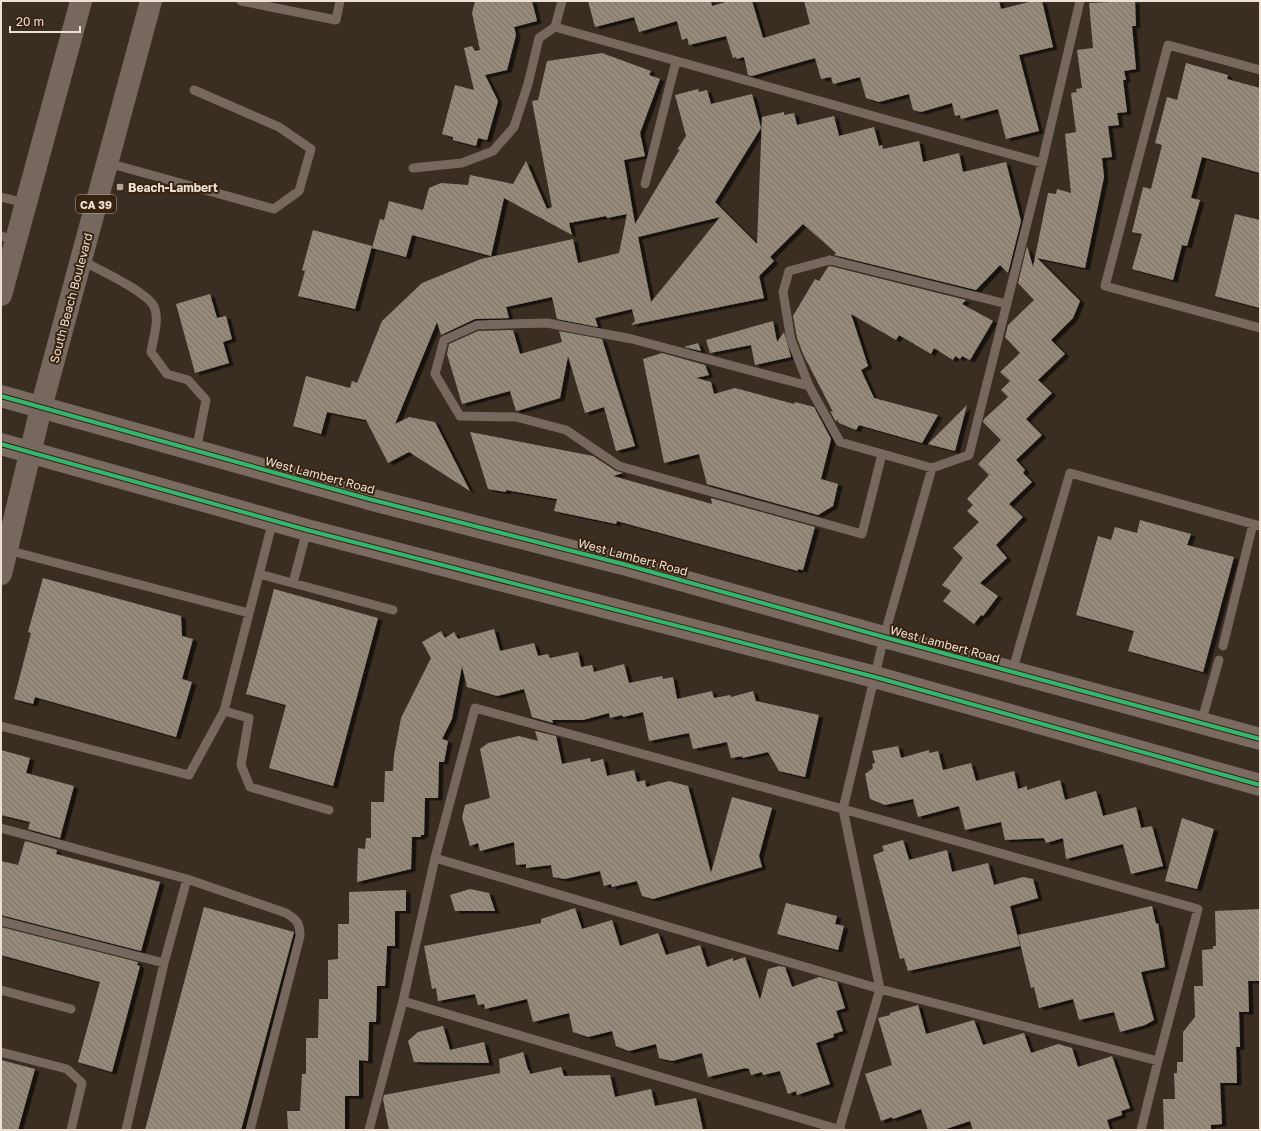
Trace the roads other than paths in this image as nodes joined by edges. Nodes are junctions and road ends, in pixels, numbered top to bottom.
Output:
1 (81, 1) edge
2 (151, 1) edge
3 (241, 1) edge
4 (340, 1) edge
5 (562, 1) edge
6 (1080, 1) edge
7 (555, 27) junction
8 (676, 61) junction
9 (1260, 70) edge
10 (194, 90) dead end
11 (108, 163) junction
12 (1042, 163) junction
13 (413, 168) dead end
14 (645, 184) dead end
15 (1, 197) edge
16 (25, 203) junction
17 (8, 238) edge
18 (81, 260) junction
19 (1, 295) edge
20 (1007, 304) junction
21 (1260, 328) edge
22 (809, 386) junction
23 (1, 396) edge
24 (41, 408) junction
25 (1, 444) edge
26 (196, 452) junction
27 (30, 453) junction
28 (882, 454) junction
29 (932, 468) junction
30 (273, 520) junction
31 (1257, 525) edge
32 (307, 530) junction
33 (7, 550) junction
34 (1, 574) edge
35 (259, 574) junction
36 (292, 583) junction
37 (393, 610) dead end
38 (249, 613) junction
39 (884, 637) junction
40 (1222, 646) dead end
41 (1219, 660) dead end
42 (1012, 672) junction
43 (875, 677) junction
44 (224, 711) junction
45 (1201, 723) junction
46 (1, 726) edge
47 (1260, 739) edge
48 (1260, 785) edge
49 (843, 808) junction
50 (328, 810) dead end
51 (1, 828) edge
52 (434, 858) junction
53 (187, 879) junction
54 (1, 921) edge
55 (164, 963) junction
56 (880, 989) junction
57 (1, 990) edge
58 (403, 1001) junction
59 (71, 1009) dead end
60 (1, 1052) edge
61 (1158, 1061) junction
62 (71, 1130) edge
63 (126, 1130) edge
64 (250, 1130) edge
65 (369, 1130) edge
66 (840, 1130) edge
67 (1141, 1130) edge

1 - 16 main road
2 - 11 main road, South Beach Boulevard / CA 39
3 - 4 lane
5 - 7 lane
6 - 12 lane
7 - 8 lane
7 - 13 lane
8 - 12 lane
8 - 14 lane
9 - 21 lane
10 - 11 lane
11 - 18 main road, South Beach Boulevard / CA 39
12 - 20 lane
15 - 16 lane
16 - 17 main road
17 - 19 main road
18 - 24 main road, South Beach Boulevard / CA 39
18 - 26 lane
20 - 22 lane
20 - 29 lane
22 - 28 lane
22 - 28 lane
23 - 24 main road, West Lambert Road
24 - 26 main road, West Lambert Road
24 - 27 main road, South Beach Boulevard / CA 39
25 - 27 main road
26 - 39 main road, West Lambert Road
27 - 30 main road
27 - 33 main road, South Beach Boulevard / CA 39
28 - 29 lane
29 - 39 lane
30 - 32 main road
30 - 35 lane
31 - 40 lane
31 - 42 lane
32 - 36 lane
32 - 43 main road
33 - 34 main road, South Beach Boulevard / CA 39
33 - 38 lane
35 - 36 lane
35 - 38 lane
36 - 37 lane
38 - 44 lane
39 - 42 main road, West Lambert Road
39 - 43 lane
41 - 45 lane
42 - 45 main road, West Lambert Road
43 - 48 main road
43 - 49 lane
44 - 46 lane
44 - 50 lane
45 - 47 main road, West Lambert Road
49 - 52 lane
49 - 56 lane
49 - 61 lane
51 - 53 lane
52 - 56 lane
52 - 58 lane
53 - 55 lane
53 - 64 lane
54 - 55 lane
55 - 63 lane
56 - 61 lane
56 - 66 lane
57 - 59 lane
58 - 65 lane
58 - 66 lane
60 - 62 lane
61 - 67 lane

